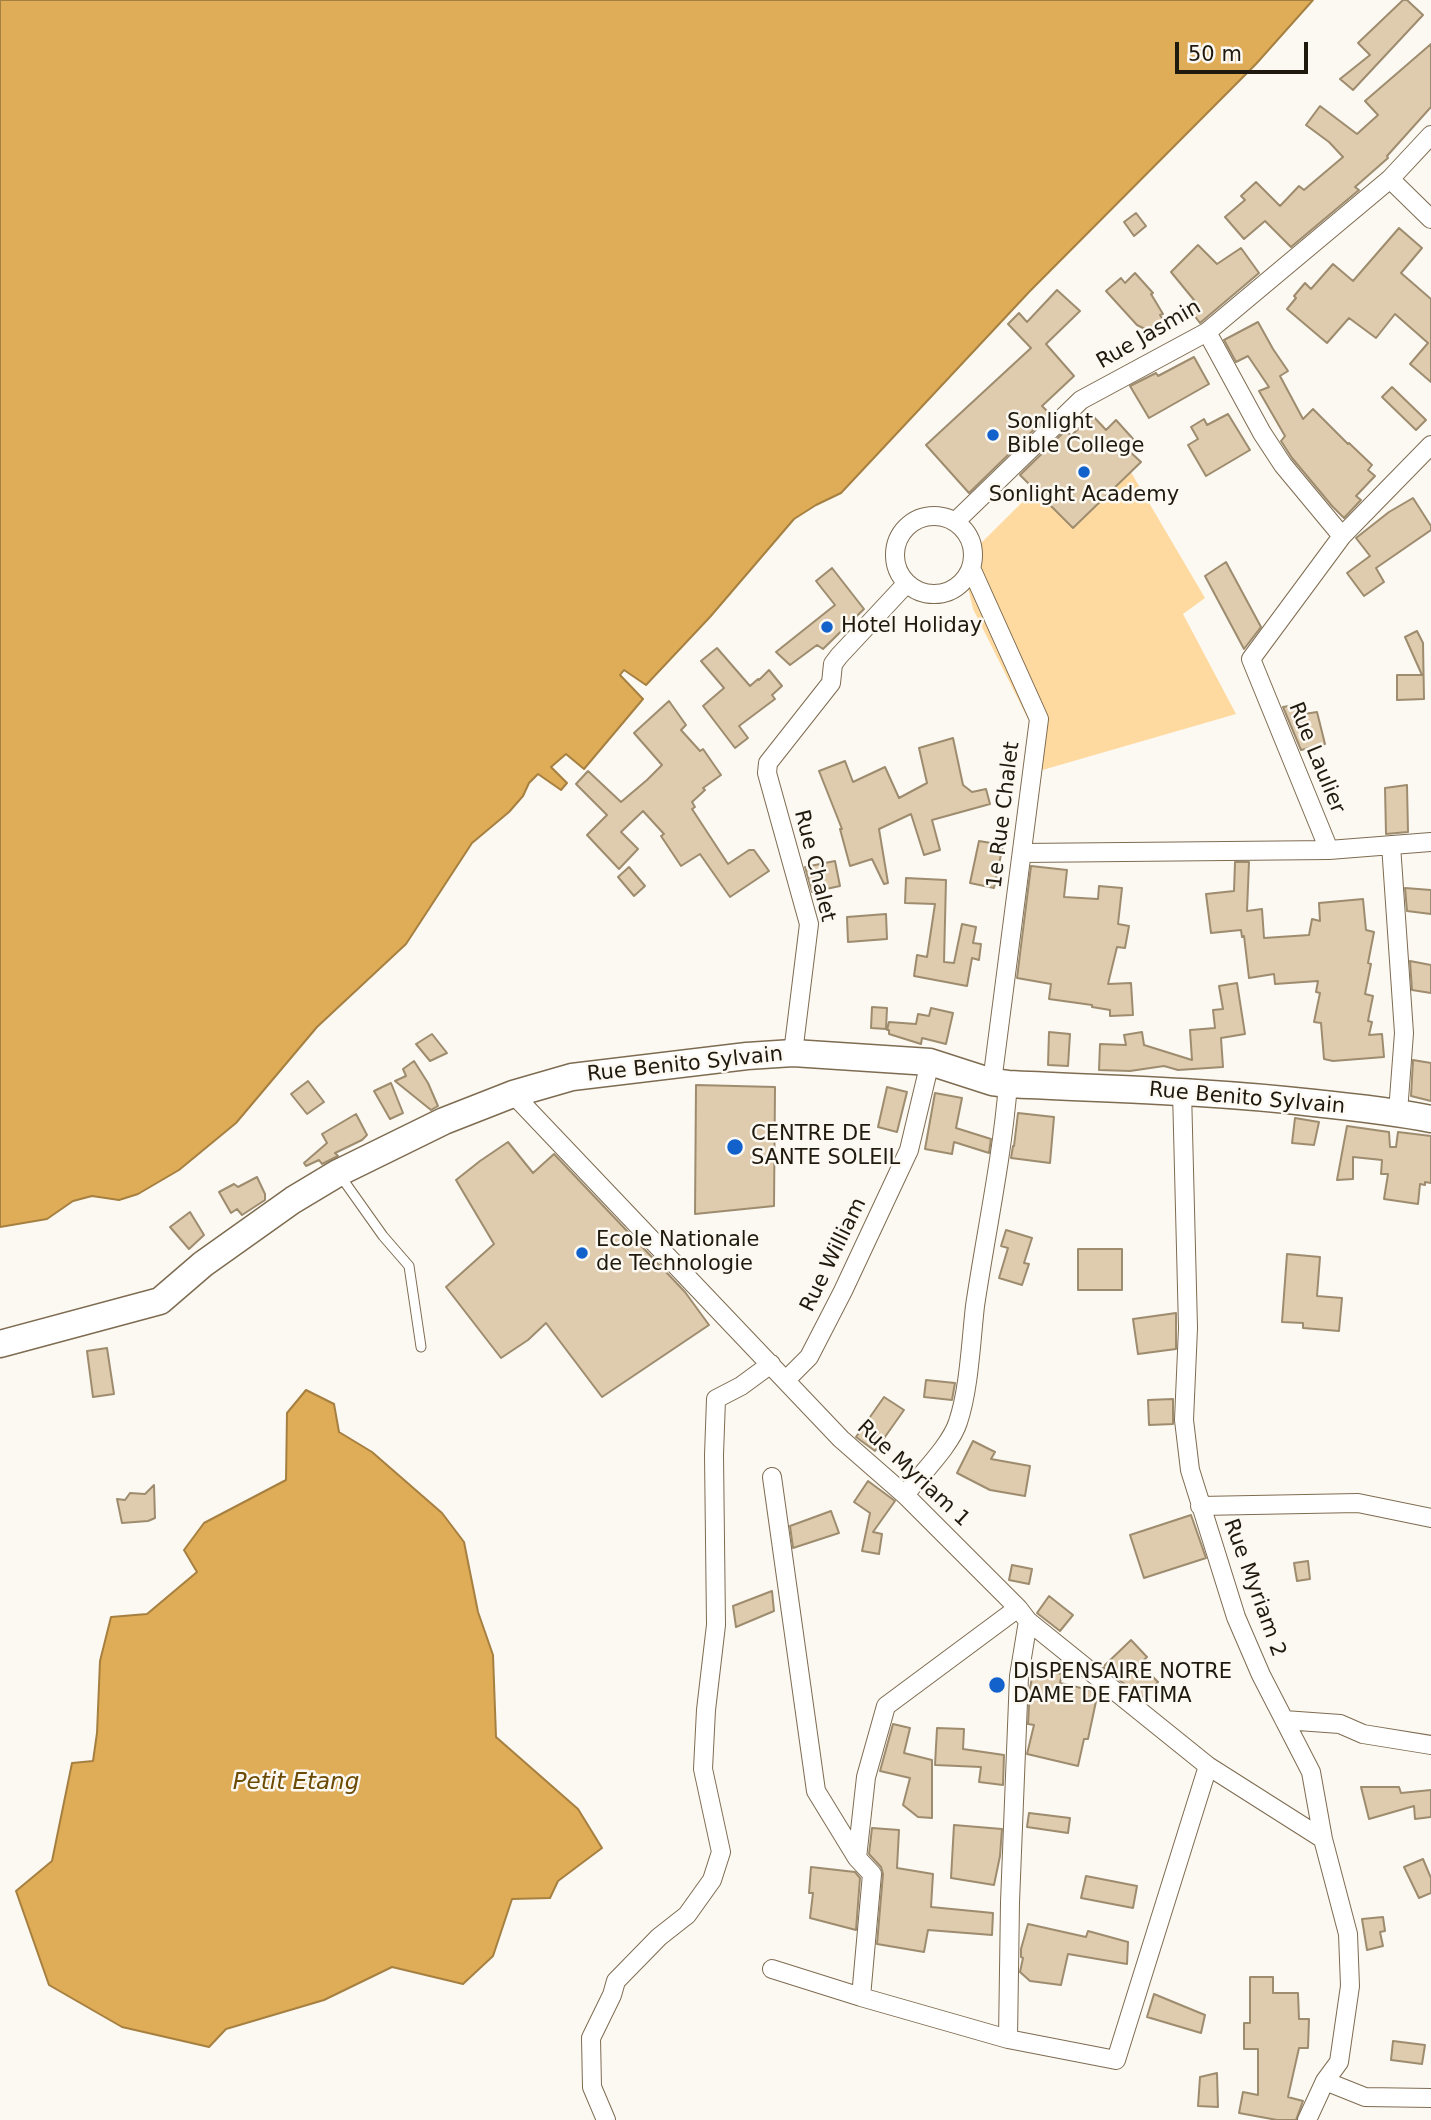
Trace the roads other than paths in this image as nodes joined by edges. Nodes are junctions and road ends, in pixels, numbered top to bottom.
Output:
1 (1431, 135) edge
2 (1390, 179) junction
3 (1431, 219) edge
4 (1207, 332) junction
5 (1431, 446) edge
6 (956, 522) junction
7 (1342, 536) junction
8 (971, 568) junction
9 (907, 583) junction
10 (1431, 842) edge
11 (1391, 845) junction
12 (1329, 850) junction
13 (1022, 853) junction
14 (793, 1053) junction
15 (930, 1062) junction
16 (1000, 1083) junction
17 (1182, 1091) junction
18 (513, 1094) junction
19 (1398, 1112) junction
20 (1431, 1119) edge
21 (338, 1173) junction
22 (0, 1344) edge
23 (421, 1347) dead end
24 (771, 1364) junction
25 (786, 1380) junction
26 (772, 1477) dead end
27 (905, 1495) junction
28 (1200, 1506) junction
29 (1431, 1518) edge
30 (1023, 1615) junction
31 (1284, 1720) junction
32 (1431, 1745) edge
33 (1208, 1766) junction
34 (1323, 1839) junction
35 (858, 1858) junction
36 (772, 1969) dead end
37 (861, 1997) junction
38 (1008, 2039) junction
39 (1325, 2081) junction
40 (1431, 2098) edge
41 (606, 2120) edge
42 (1307, 2120) edge

1 - 2 street, Rue Jasmin
2 - 3 street
2 - 4 street, Rue Jasmin
4 - 6 street, Rue Jasmin
4 - 7 street
5 - 7 street, Rue Laulier
6 - 8 street
6 - 9 street
7 - 12 street, Rue Laulier
8 - 9 street
8 - 13 street, 1e Rue Chalet
9 - 14 street, Rue Chalet
10 - 11 street
11 - 12 street
11 - 19 street
12 - 13 street
13 - 16 street, 1e Rue Chalet
14 - 15 main road, Rue Benito Sylvain
14 - 18 main road, Rue Benito Sylvain
15 - 16 main road, Rue Benito Sylvain
15 - 25 street, Rue William
16 - 17 main road, Rue Benito Sylvain
16 - 27 street, 1e Rue Chalet
17 - 19 main road, Rue Benito Sylvain
17 - 28 street, Rue Myriam 2
18 - 21 main road, Rue Benito Sylvain
18 - 24 street, Rue Myriam 1
19 - 20 main road, Rue Benito Sylvain
21 - 22 main road, Rue Benito Sylvain
21 - 23 lane
24 - 25 street, Rue Myriam 1
24 - 41 street
25 - 27 street, Rue Myriam 1
26 - 35 street
27 - 30 street, Rue Myriam 1
28 - 29 street
28 - 31 street, Rue Myriam 2
30 - 33 street, Rue Myriam 1
30 - 35 street
30 - 38 street
31 - 32 street
31 - 34 street, Rue Myriam 2
33 - 34 street, Rue Myriam 1
33 - 38 street
34 - 39 street, Rue Myriam 2
35 - 37 street
36 - 37 street
37 - 38 street
39 - 40 street
39 - 42 street, Rue Myriam 2

